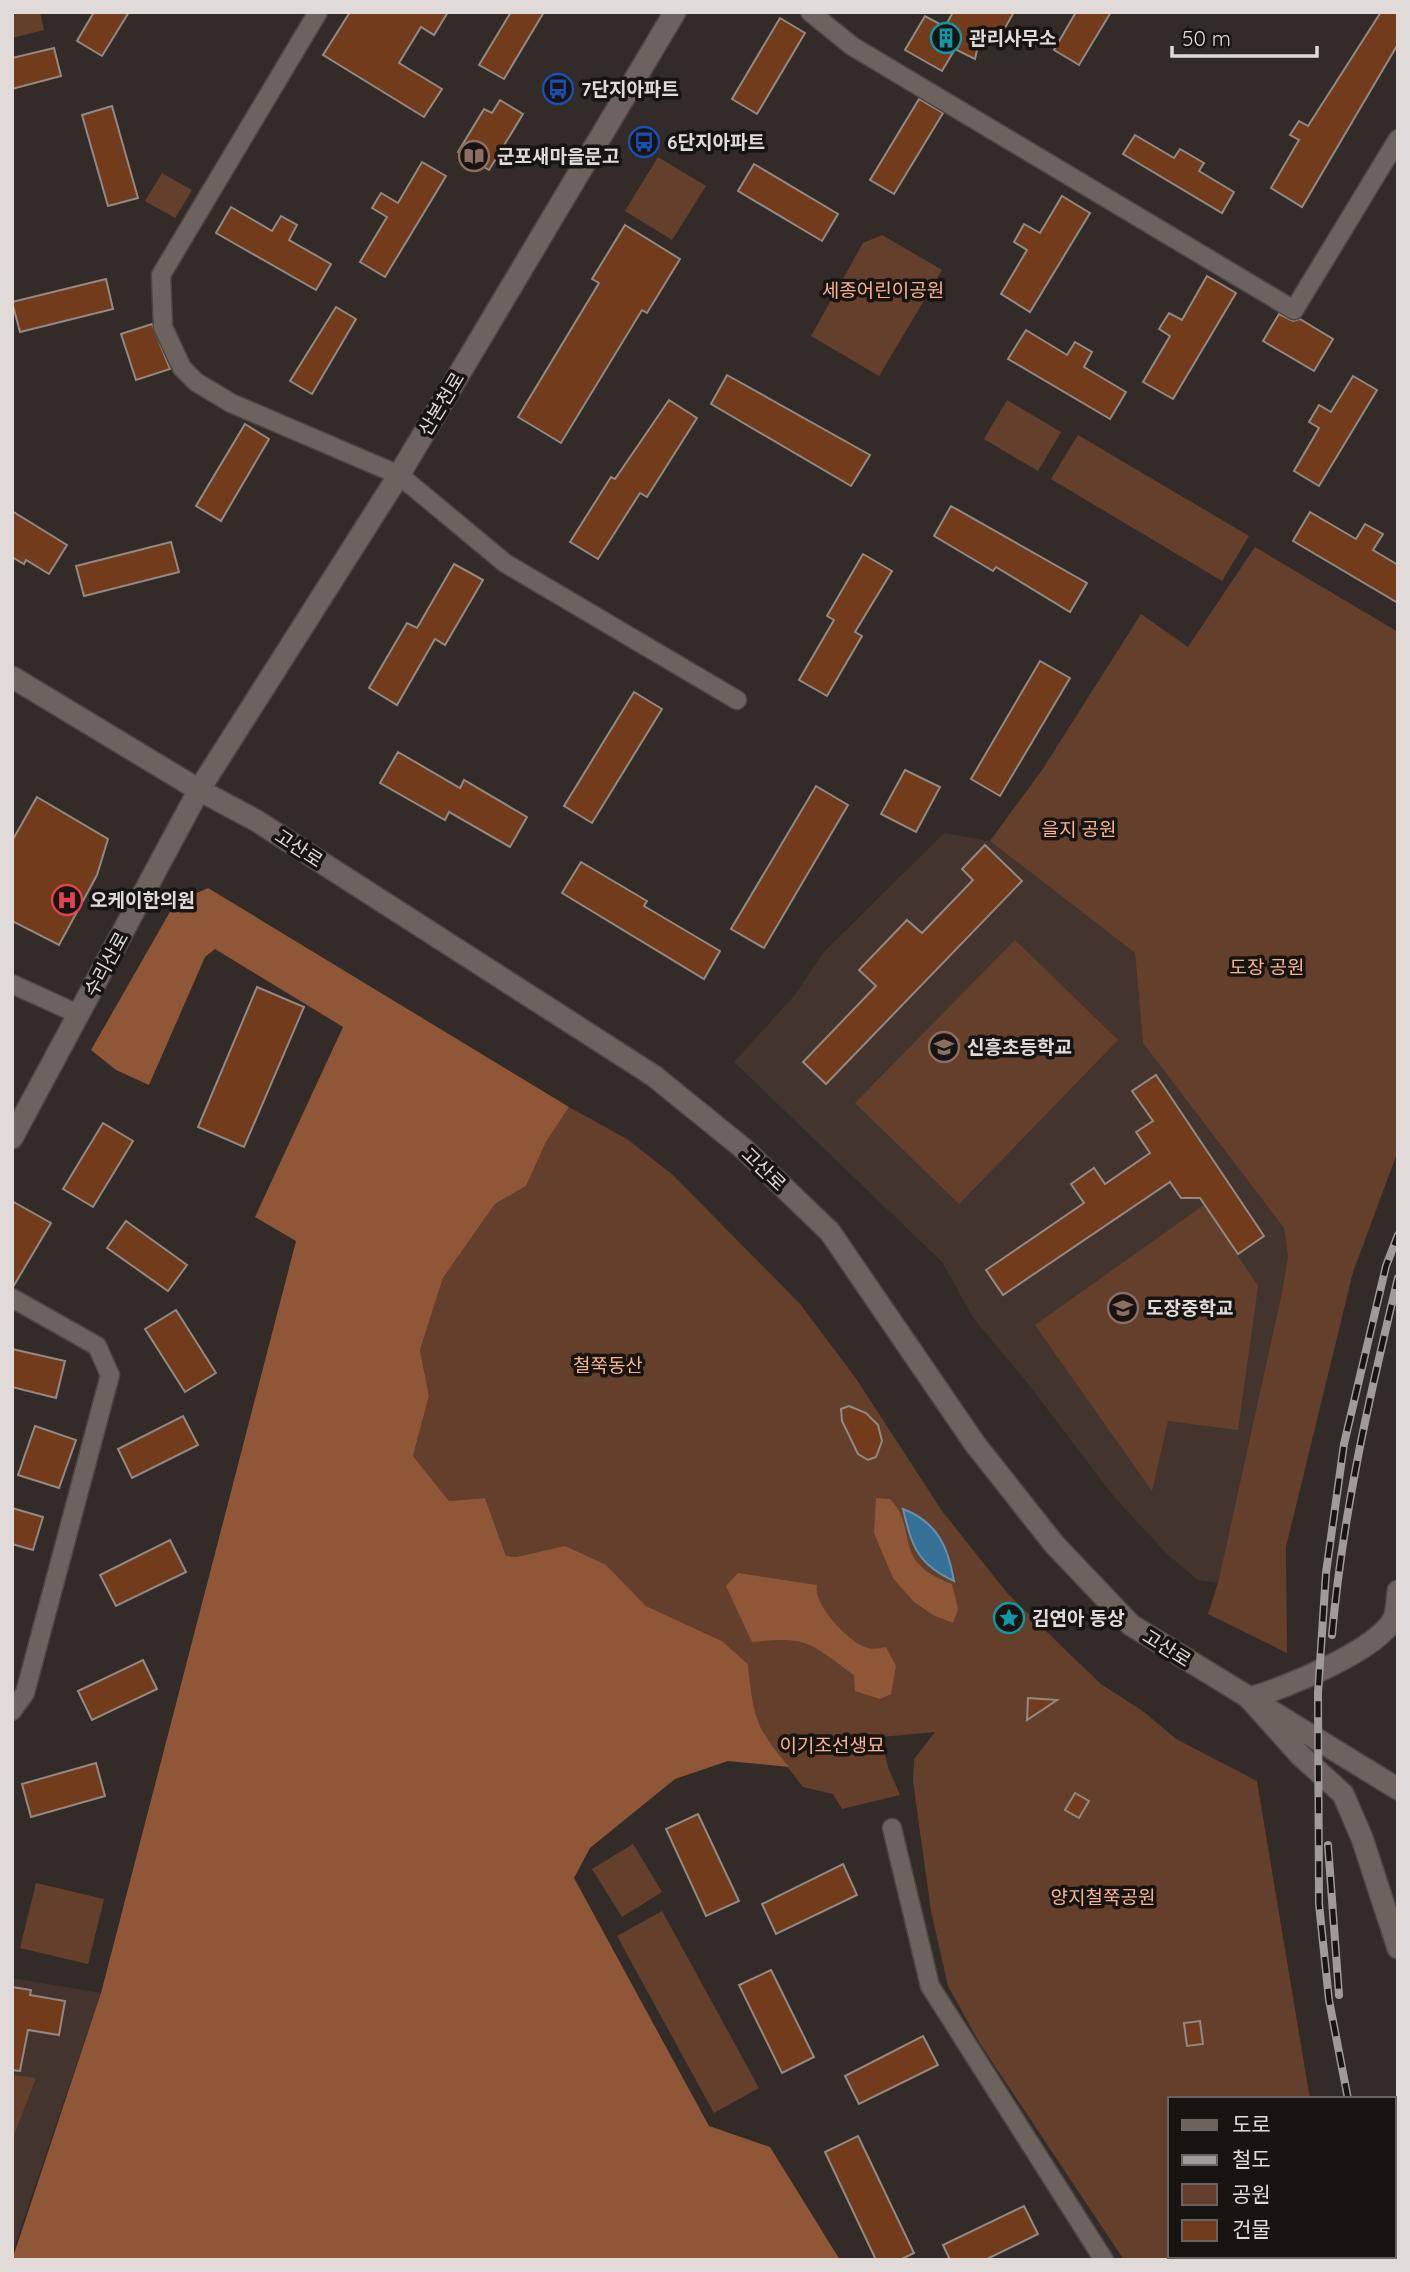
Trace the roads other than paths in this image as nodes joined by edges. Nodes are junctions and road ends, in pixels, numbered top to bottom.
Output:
1 (317, 12) edge
2 (675, 12) edge
3 (810, 12) edge
4 (1398, 139) edge
5 (399, 475) junction
6 (12, 677) edge
7 (737, 700) dead end
8 (199, 790) junction
9 (12, 984) edge
10 (78, 1014) junction
11 (12, 1138) edge
12 (12, 1298) edge
13 (1398, 1591) edge
14 (1250, 1698) junction
15 (12, 1711) edge
16 (1398, 1789) edge
17 (892, 1828) dead end
18 (1398, 1948) edge
19 (1104, 2260) edge

1 - 5 street
2 - 5 street, 산본천로
3 - 4 street
5 - 7 street
5 - 8 street, 산본천로
6 - 8 street, 고산로
8 - 10 street, 수리산로
8 - 14 street, 고산로
9 - 10 street
10 - 11 street, 수리산로
12 - 15 street
13 - 14 street
14 - 16 street, 고산로
14 - 18 street
17 - 19 street

